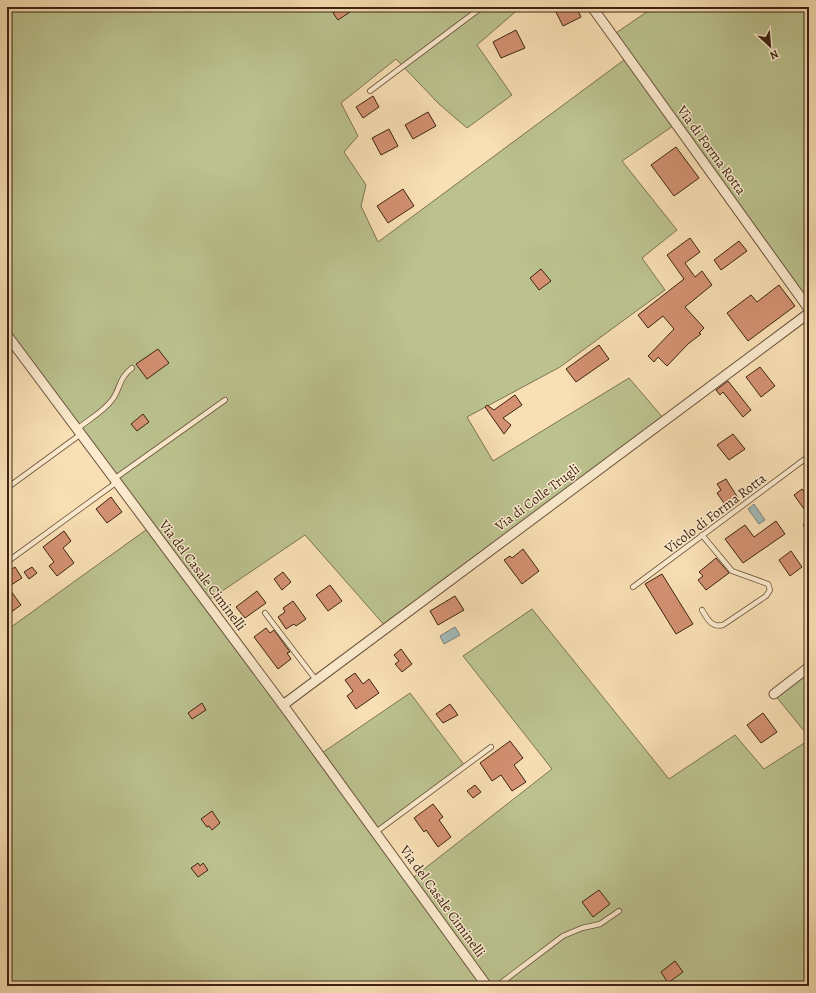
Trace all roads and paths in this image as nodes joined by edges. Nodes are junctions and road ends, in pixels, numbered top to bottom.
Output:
1 (482, 7) edge
2 (592, 7) edge
3 (370, 91) dead end
4 (809, 308) edge
5 (809, 313) edge
6 (7, 335) edge
7 (11, 347) edge
8 (132, 368) dead end
9 (225, 400) dead end
10 (79, 431) junction
11 (809, 456) edge
12 (116, 480) junction
13 (7, 488) edge
14 (702, 535) junction
15 (7, 562) edge
16 (633, 587) dead end
17 (702, 610) dead end
18 (266, 613) dead end
19 (809, 667) edge
20 (316, 680) junction
21 (774, 694) dead end
22 (283, 705) junction
23 (491, 746) dead end
24 (376, 832) junction
25 (620, 911) dead end
26 (488, 986) edge
27 (497, 986) edge

1 - 3 lane
2 - 4 street, Via di Forma Rotta
5 - 20 street, Via di Colle Trugli
6 - 7 street, Via del Casale Ciminelli
7 - 10 street, Via del Casale Ciminelli
8 - 10 lane
9 - 12 lane
10 - 12 street, Via del Casale Ciminelli
10 - 13 lane
11 - 14 lane, Vicolo di Forma Rotta
12 - 15 lane
12 - 22 street, Via del Casale Ciminelli
14 - 16 lane, Vicolo di Forma Rotta
14 - 17 lane
18 - 20 lane
19 - 21 street
20 - 22 street, Via di Colle Trugli
22 - 24 street, Via del Casale Ciminelli
23 - 24 lane
24 - 26 street, Via del Casale Ciminelli
25 - 27 lane

